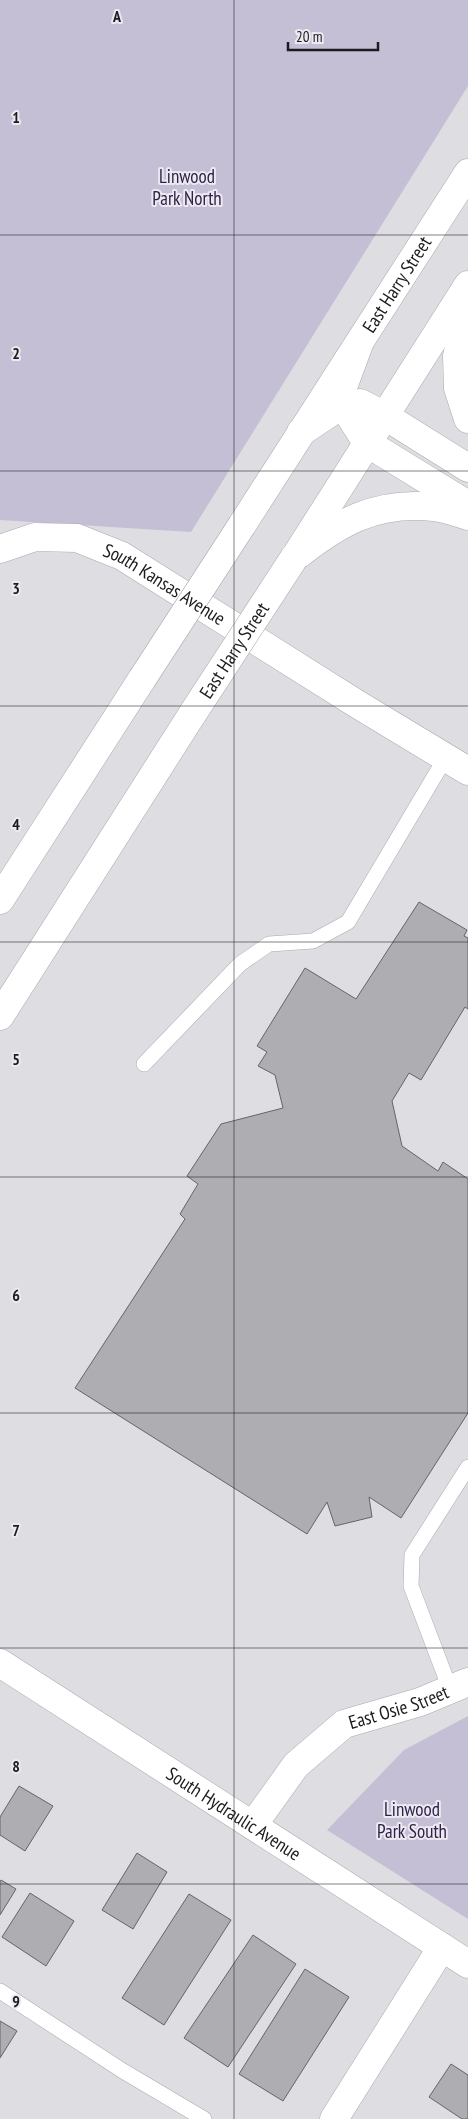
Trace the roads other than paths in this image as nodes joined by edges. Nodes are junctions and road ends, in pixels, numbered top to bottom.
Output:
1 (468, 173) edge
2 (468, 285) edge
3 (468, 311) edge
4 (359, 344) junction
5 (347, 405) junction
6 (385, 416) junction
7 (468, 419) edge
8 (301, 432) junction
9 (367, 443) junction
10 (468, 468) edge
11 (468, 505) edge
12 (468, 516) edge
13 (0, 549) edge
14 (294, 558) junction
15 (457, 764) edge
16 (0, 900) edge
17 (0, 1016) edge
18 (144, 1064) dead end
19 (468, 1467) edge
20 (0, 1663) edge
21 (459, 1686) edge
22 (252, 1825) junction
23 (442, 1947) junction
24 (468, 1964) edge
25 (0, 1991) edge
26 (204, 2119) edge
27 (334, 2119) edge

1 - 4 main road, East Harry Street
2 - 6 main road, East Harry Street
3 - 7 main road
4 - 5 main road
4 - 8 main road, East Harry Street
5 - 6 main road
5 - 8 main road
5 - 9 main road
6 - 9 main road, East Harry Street
6 - 10 main road
8 - 16 main road, East Harry Street, bridge
9 - 11 main road
9 - 14 main road, East Harry Street
12 - 14 main road
13 - 15 main road, South Kansas Avenue
14 - 17 main road, East Harry Street, bridge
15 - 18 lane
19 - 21 lane
20 - 22 main road, South Hydraulic Avenue
21 - 22 main road, East Osie Street
22 - 23 main road, South Hydraulic Avenue
23 - 24 main road, South Hydraulic Avenue
23 - 27 main road
25 - 26 lane

